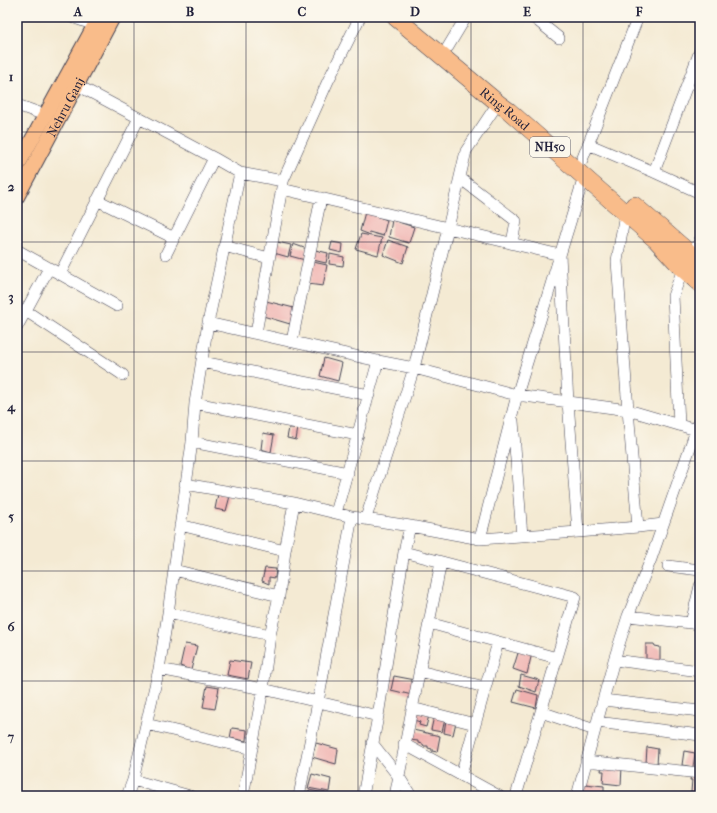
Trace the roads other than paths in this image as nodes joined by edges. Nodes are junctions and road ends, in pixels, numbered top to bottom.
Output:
1 (72, 17) edge
2 (113, 17) edge
3 (360, 17) edge
4 (395, 17) edge
5 (413, 17) edge
6 (466, 17) edge
7 (533, 17) edge
8 (638, 17) edge
9 (97, 21) edge
10 (559, 38) dead end
11 (448, 47) junction
12 (700, 51) edge
13 (77, 85) junction
14 (498, 103) junction
15 (17, 105) edge
16 (45, 115) junction
17 (139, 118) junction
18 (584, 152) junction
19 (214, 158) junction
20 (17, 168) edge
21 (654, 172) junction
22 (240, 173) junction
23 (584, 177) junction
24 (460, 178) junction
25 (282, 185) junction
26 (700, 193) edge
27 (17, 197) edge
28 (321, 198) junction
29 (97, 200) junction
30 (625, 213) junction
31 (448, 228) junction
32 (174, 238) junction
33 (700, 240) edge
34 (512, 243) junction
35 (224, 246) junction
36 (17, 250) edge
37 (166, 254) dead end
38 (560, 255) junction
39 (269, 258) junction
40 (692, 263) edge
41 (49, 268) junction
42 (60, 274) junction
43 (700, 284) edge
44 (117, 306) dead end
45 (26, 311) junction
46 (208, 323) junction
47 (17, 327) edge
48 (256, 333) junction
49 (292, 342) junction
50 (378, 361) junction
51 (202, 362) junction
52 (414, 368) junction
53 (123, 375) dead end
54 (370, 395) junction
55 (517, 395) junction
56 (568, 402) junction
57 (195, 403) junction
58 (628, 410) junction
59 (512, 411) junction
60 (700, 419) edge
61 (679, 425) junction
62 (696, 430) junction
63 (358, 435) junction
64 (192, 442) junction
65 (348, 473) junction
66 (186, 484) junction
67 (294, 503) junction
68 (336, 513) junction
69 (352, 517) junction
70 (366, 518) junction
71 (662, 524) junction
72 (180, 525) junction
73 (410, 526) junction
74 (638, 527) junction
75 (578, 532) junction
76 (522, 536) junction
77 (480, 539) junction
78 (285, 551) junction
79 (404, 552) junction
80 (440, 562) junction
81 (668, 566) dead end
82 (174, 570) junction
83 (700, 570) edge
84 (700, 586) edge
85 (279, 596) junction
86 (168, 613) junction
87 (628, 616) junction
88 (429, 623) junction
89 (696, 623) edge
90 (270, 635) junction
91 (498, 642) junction
92 (557, 658) junction
93 (614, 660) junction
94 (159, 669) junction
95 (419, 671) junction
96 (700, 671) edge
97 (485, 687) junction
98 (263, 689) junction
99 (603, 700) junction
100 (318, 702) junction
101 (412, 708) junction
102 (541, 712) junction
103 (700, 712) edge
104 (378, 716) junction
105 (146, 724) junction
106 (475, 724) junction
107 (596, 726) junction
108 (700, 735) edge
109 (372, 743) junction
110 (404, 744) junction
111 (252, 748) junction
112 (586, 761) junction
113 (700, 773) edge
114 (461, 775) junction
115 (399, 777) junction
116 (133, 780) junction
117 (127, 796) edge
118 (190, 796) edge
119 (243, 796) edge
120 (299, 796) edge
121 (363, 796) edge
122 (395, 796) edge
123 (411, 796) edge
124 (499, 796) edge
125 (516, 796) edge
126 (576, 796) edge

1 - 9 street
2 - 13 main road, Nehru Ganj
3 - 25 street
4 - 14 highway, Ring Road / NH50
5 - 11 highway, Ring Road / NH50
6 - 11 street
7 - 10 street
8 - 18 street
9 - 16 main road, Nehru Ganj
11 - 18 highway, Ring Road / NH50
12 - 21 street
13 - 17 street
13 - 27 main road, Nehru Ganj
14 - 23 highway, Ring Road / NH50
14 - 24 street
15 - 16 street
16 - 20 main road, Nehru Ganj
17 - 19 street
17 - 29 street
18 - 21 street
18 - 40 highway, Ring Road / NH50
19 - 22 street
19 - 32 street
21 - 26 street
22 - 25 street
22 - 35 street
23 - 30 highway, Ring Road / NH50
23 - 38 street
24 - 31 street
24 - 34 street
25 - 28 street
25 - 39 street
28 - 31 street
28 - 49 street
29 - 32 street
29 - 42 street
30 - 40 highway, Ring Road / NH50
30 - 58 street
31 - 34 street
31 - 52 street
32 - 37 street
33 - 40 street
34 - 38 street
35 - 39 street
35 - 46 street
36 - 41 street
38 - 55 street
38 - 56 street
39 - 48 street
40 - 43 highway, Ring Road / NH50
40 - 61 street
41 - 42 street
41 - 45 street
42 - 44 street
45 - 47 street
45 - 53 street
46 - 48 street
46 - 51 street
48 - 49 street
49 - 50 street
50 - 52 street
50 - 54 street
51 - 54 street
51 - 57 street
52 - 55 street
52 - 70 street
54 - 63 street
55 - 56 street
55 - 59 street
56 - 58 street
56 - 75 street
57 - 63 street
57 - 64 street
58 - 61 street
58 - 74 street
59 - 76 street
59 - 77 street
60 - 62 street
61 - 62 street
62 - 71 street
63 - 65 street
64 - 65 street
64 - 66 street
65 - 68 street
66 - 67 street
66 - 72 street
67 - 68 street
67 - 78 street
68 - 69 street
69 - 70 street
69 - 100 street
70 - 73 street
71 - 74 street
71 - 87 street
72 - 78 street
72 - 82 street
73 - 77 street
73 - 79 street
74 - 75 street
75 - 76 street
76 - 77 street
78 - 85 street
79 - 80 street
79 - 104 street
80 - 88 street
80 - 92 street
81 - 83 street
82 - 85 street
82 - 86 street
84 - 89 street
85 - 90 street
86 - 90 street
86 - 94 street
87 - 89 street
87 - 93 street
88 - 91 street
88 - 95 street
90 - 98 street
91 - 92 street
91 - 97 street
92 - 102 street
93 - 96 street
93 - 99 street
94 - 98 street
94 - 105 street
95 - 97 street
95 - 101 street
97 - 106 street
98 - 100 street
98 - 111 street
99 - 103 street
99 - 107 street
100 - 104 street
100 - 120 street
101 - 106 street
101 - 110 street
102 - 107 street
102 - 125 street
104 - 109 street
105 - 111 street
105 - 116 street
106 - 114 street
107 - 108 street
107 - 112 street
109 - 115 street
109 - 121 street
110 - 114 street
110 - 115 street
111 - 119 street
112 - 113 street
112 - 126 street
114 - 124 street
115 - 122 street
115 - 123 street
116 - 117 street
116 - 118 street

